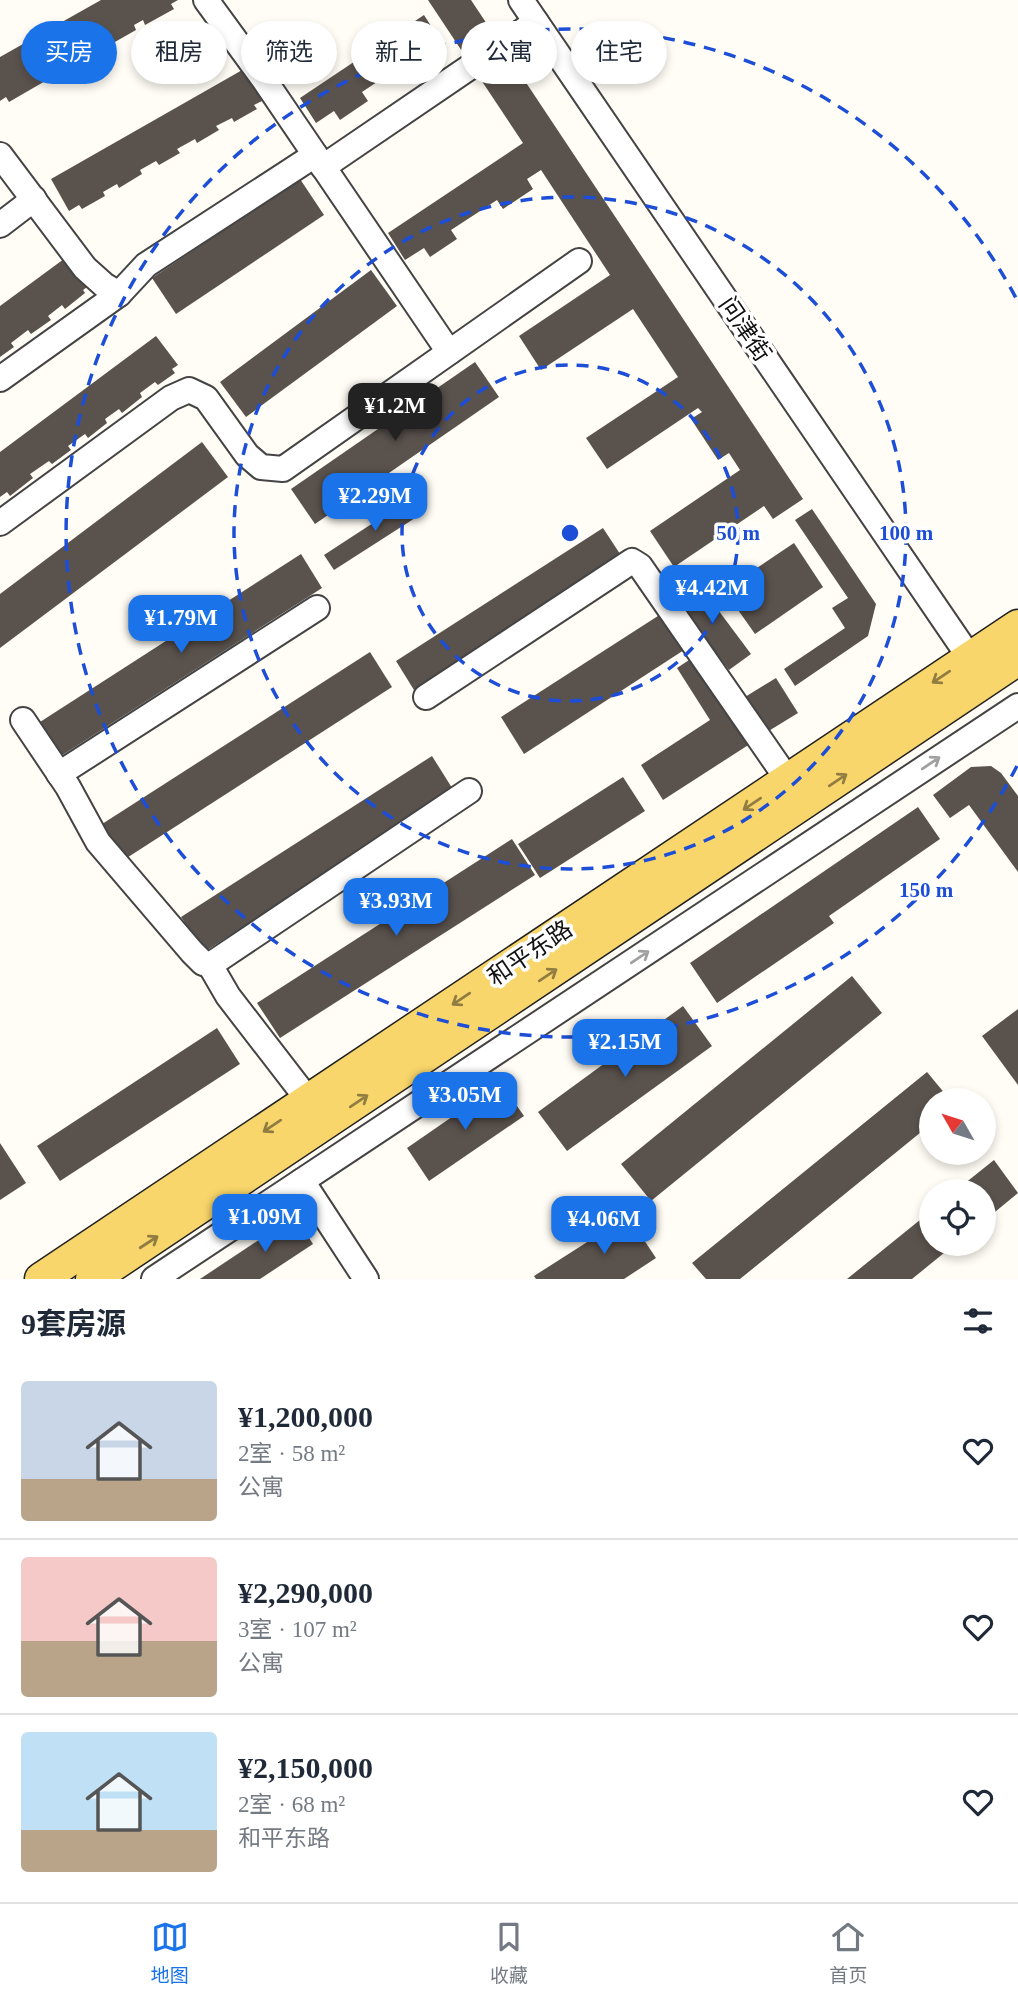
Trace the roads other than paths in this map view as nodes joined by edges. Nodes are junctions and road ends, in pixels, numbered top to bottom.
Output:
1 (206, 0) edge
2 (521, 0) edge
3 (535, 21) edge
4 (557, 53) edge
5 (461, 70) edge
6 (0, 155) edge
7 (319, 161) junction
8 (34, 199) junction
9 (0, 225) edge
10 (579, 261) dead end
11 (119, 294) junction
12 (449, 352) junction
13 (0, 379) edge
14 (0, 523) edge
15 (317, 608) dead end
16 (1018, 626) edge
17 (970, 658) junction
18 (1013, 674) edge
19 (426, 697) dead end
20 (1018, 706) edge
21 (23, 720) dead end
22 (59, 774) junction
23 (788, 780) junction
24 (468, 791) dead end
25 (211, 965) junction
26 (309, 1101) junction
27 (302, 1181) junction
28 (41, 1279) edge
29 (92, 1279) edge
30 (154, 1279) edge
31 (366, 1279) edge

1 - 7 street
2 - 3 street, 问津街
4 - 17 street, 问津街
5 - 7 street
6 - 8 street
7 - 11 street
7 - 12 street
8 - 9 street
8 - 11 street
10 - 12 street
11 - 13 street
12 - 14 street
15 - 22 street
16 - 17 main road, 和平东路
17 -> 23 main road, 和平东路
29 -> 18 main road, 和平东路
19 - 23 street
27 -> 20 street
21 - 22 street
22 - 25 street
23 -> 26 main road, 和平东路
24 - 25 street
25 - 26 street
26 -> 28 main road, 和平东路
27 - 30 street
27 - 31 street

